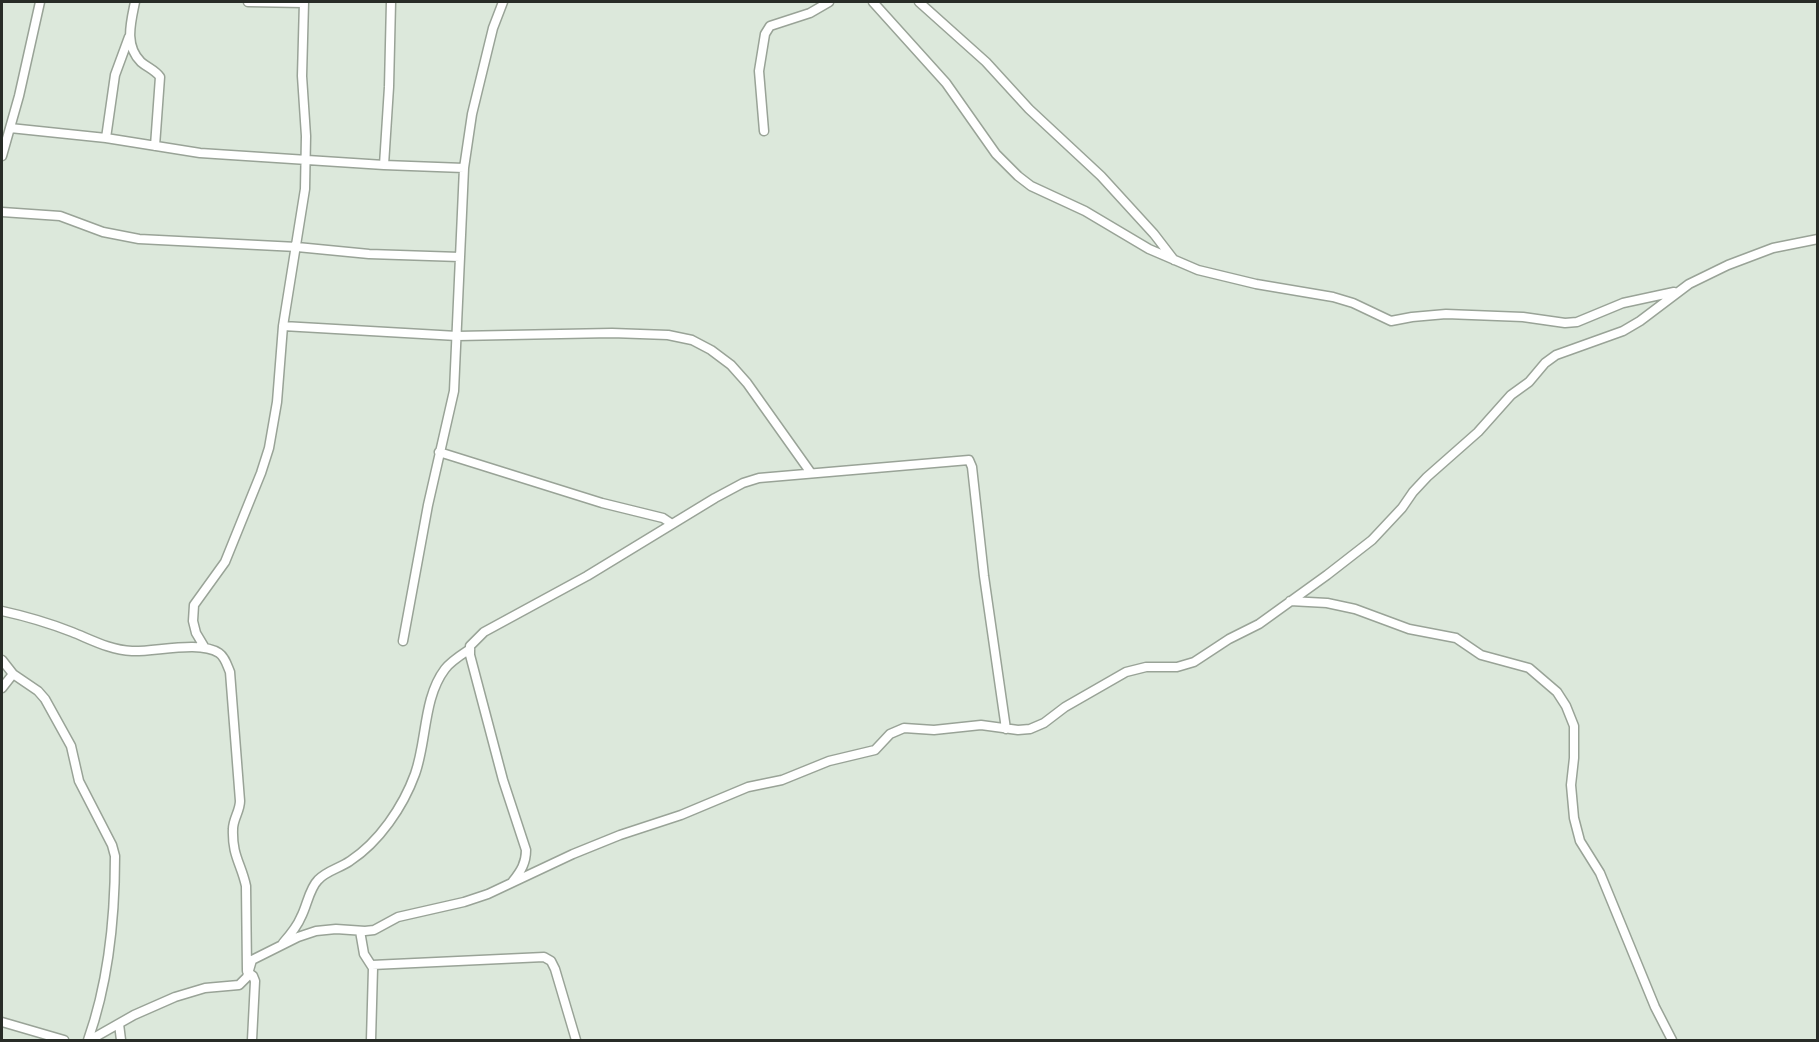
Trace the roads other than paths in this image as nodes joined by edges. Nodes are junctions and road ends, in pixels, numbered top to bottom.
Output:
1 (40, 2) edge
2 (135, 2) edge
3 (248, 2) edge
4 (304, 2) edge
5 (391, 2) edge
6 (502, 2) edge
7 (829, 2) edge
8 (873, 2) edge
9 (919, 2) edge
10 (129, 37) junction
11 (10, 128) junction
12 (764, 131) dead end
13 (106, 138) junction
14 (155, 146) junction
15 (2, 156) edge
16 (307, 159) junction
17 (384, 165) junction
18 (464, 168) junction
19 (2, 212) edge
20 (1818, 240) edge
21 (297, 248) junction
22 (460, 257) junction
23 (1174, 260) junction
24 (1678, 292) junction
25 (283, 326) junction
26 (457, 336) junction
27 (439, 452) junction
28 (811, 473) junction
29 (672, 524) junction
30 (1290, 601) junction
31 (2, 611) edge
32 (403, 641) dead end
33 (206, 648) junction
34 (470, 649) junction
35 (2, 660) edge
36 (13, 675) junction
37 (2, 688) edge
38 (1006, 729) junction
39 (511, 884) junction
40 (360, 931) junction
41 (280, 946) junction
42 (372, 964) junction
43 (248, 975) junction
44 (2, 1022) edge
45 (119, 1024) junction
46 (64, 1041) edge
47 (89, 1041) edge
48 (121, 1041) edge
49 (252, 1041) edge
50 (372, 1041) edge
51 (576, 1041) edge
52 (1672, 1041) edge

1 - 11 street
2 - 10 street
3 - 4 street
4 - 16 street
5 - 17 street
6 - 18 street
7 - 12 street
8 - 23 street
9 - 23 street
10 - 13 street
10 - 14 street
11 - 13 street
11 - 15 street
13 - 14 street
14 - 16 street
16 - 17 street
16 - 21 street
17 - 18 street
18 - 22 street
19 - 21 street
20 - 24 street
21 - 22 street
21 - 25 street
22 - 26 street
23 - 24 street
24 - 30 street
25 - 26 street
25 - 33 street
26 - 27 street
26 - 28 street
27 - 29 street
27 - 32 street
28 - 29 street
28 - 38 street
29 - 34 street
30 - 38 street
30 - 52 street
31 - 33 street
33 - 43 street
34 - 39 street
34 - 41 street
35 - 36 street
36 - 37 street
36 - 47 street
38 - 39 street
39 - 40 street
40 - 41 street
40 - 42 street
41 - 43 street
42 - 50 street
42 - 51 street
43 - 45 street
43 - 49 street
44 - 46 street
45 - 47 street
45 - 48 street

